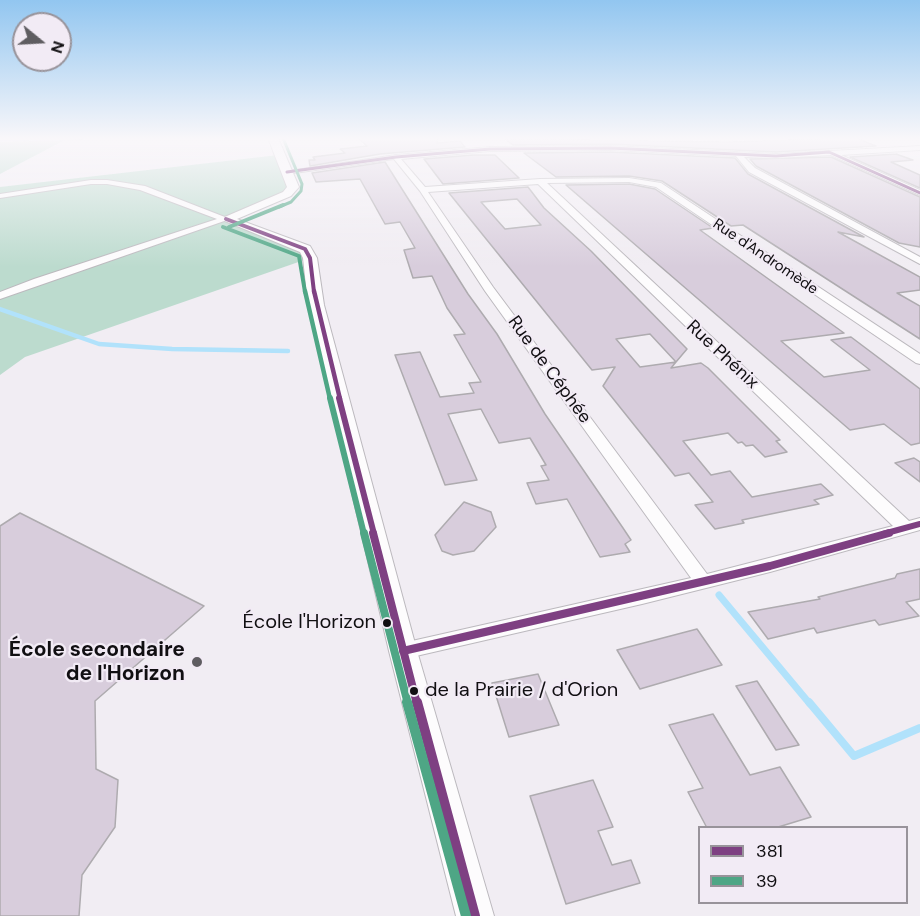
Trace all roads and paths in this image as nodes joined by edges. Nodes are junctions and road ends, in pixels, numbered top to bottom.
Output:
1 (290, 181) edge
2 (415, 181) edge
3 (540, 181) junction
4 (563, 181) edge
5 (634, 181) edge
6 (772, 181) edge
7 (891, 181) edge
8 (423, 190) junction
9 (920, 194) edge
10 (0, 196) edge
11 (226, 219) junction
12 (920, 261) edge
13 (0, 296) edge
14 (920, 360) edge
15 (913, 526) edge
16 (703, 582) junction
17 (403, 651) junction
18 (475, 916) edge

1 - 11 street
2 - 8 street, Rue de Céphée
3 - 4 street, Rue d'Andromède
3 - 8 street, Rue d'Andromède
3 - 15 street, Rue Phénix
5 - 14 street, Rue d'Andromède
6 - 12 street
7 - 9 street
8 - 16 street, Rue de Céphée
10 - 11 street
11 - 13 street
11 - 17 street
15 - 16 street
16 - 17 street
17 - 18 street

